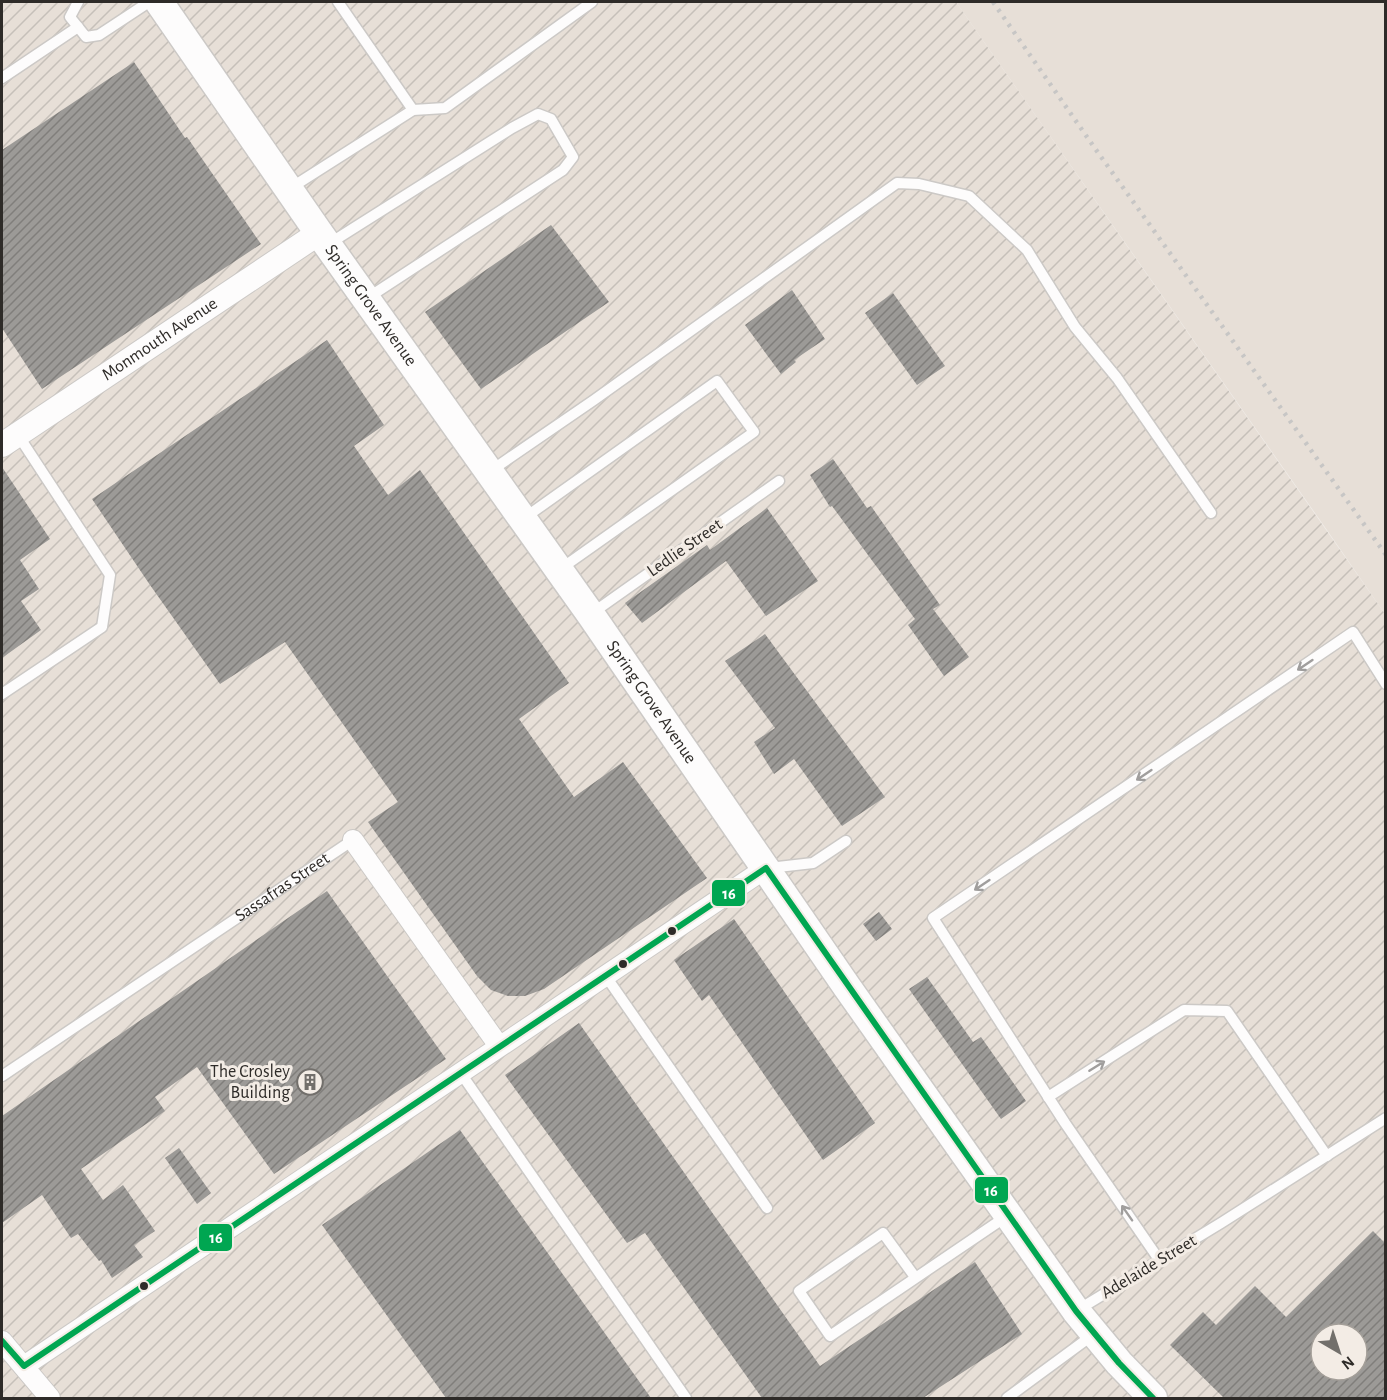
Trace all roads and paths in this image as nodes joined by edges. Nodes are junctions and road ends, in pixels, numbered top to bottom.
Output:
1 (78, 2) edge
2 (149, 2) edge
3 (159, 2) edge
4 (338, 2) edge
5 (592, 2) edge
6 (78, 27) junction
7 (2, 78) edge
8 (413, 110) junction
9 (289, 190) junction
10 (323, 239) junction
11 (366, 300) junction
12 (10, 440) edge
13 (489, 473) junction
14 (779, 481) dead end
15 (1211, 513) dead end
16 (522, 520) junction
17 (558, 570) junction
18 (591, 615) junction
19 (1386, 684) edge
20 (2, 694) edge
21 (353, 840) joint
22 (846, 841) dead end
23 (766, 868) junction
24 (605, 975) junction
25 (500, 1046) junction
26 (460, 1072) junction
27 (2, 1076) edge
28 (1048, 1097) junction
29 (1386, 1118) edge
30 (1327, 1156) junction
31 (767, 1208) dead end
32 (1010, 1214) junction
33 (1160, 1261) junction
34 (915, 1277) junction
35 (1076, 1311) junction
36 (1094, 1333) junction
37 (2, 1341) edge
38 (24, 1366) junction
39 (50, 1398) edge
40 (686, 1398) edge
41 (1007, 1398) edge
42 (1152, 1398) edge

1 - 6 lane
2 - 6 lane
3 - 9 main road, Spring Grove Avenue
4 - 8 lane
5 - 8 lane
6 - 7 lane
8 - 9 lane
9 - 10 main road, Spring Grove Avenue
10 - 11 main road, Spring Grove Avenue
10 - 11 lane
10 - 12 street, Monmouth Avenue
11 - 13 main road, Spring Grove Avenue
12 - 20 lane
13 - 15 lane
13 - 16 main road, Spring Grove Avenue
14 - 18 lane, Ledlie Street
16 - 17 main road, Spring Grove Avenue
16 - 17 lane
17 - 18 main road, Spring Grove Avenue
18 - 23 main road, Spring Grove Avenue
19 -> 28 lane
21 - 25 street, Sassafras Street
21 - 27 lane, Sassafras Street
22 - 23 lane
23 - 24 street
23 - 32 main road, Spring Grove Avenue
24 - 25 street
24 - 31 lane
25 - 26 street
26 - 38 street
26 - 40 lane
28 -> 30 lane
33 -> 28 lane
29 - 30 lane, Adelaide Street
30 - 33 lane, Adelaide Street
32 - 34 lane
32 - 35 main road, Spring Grove Avenue
33 - 35 lane, Adelaide Street
34 - 34 lane
35 - 36 main road, Spring Grove Avenue
36 - 41 lane
36 - 42 main road, Spring Grove Avenue
37 - 38 street
38 - 39 street

